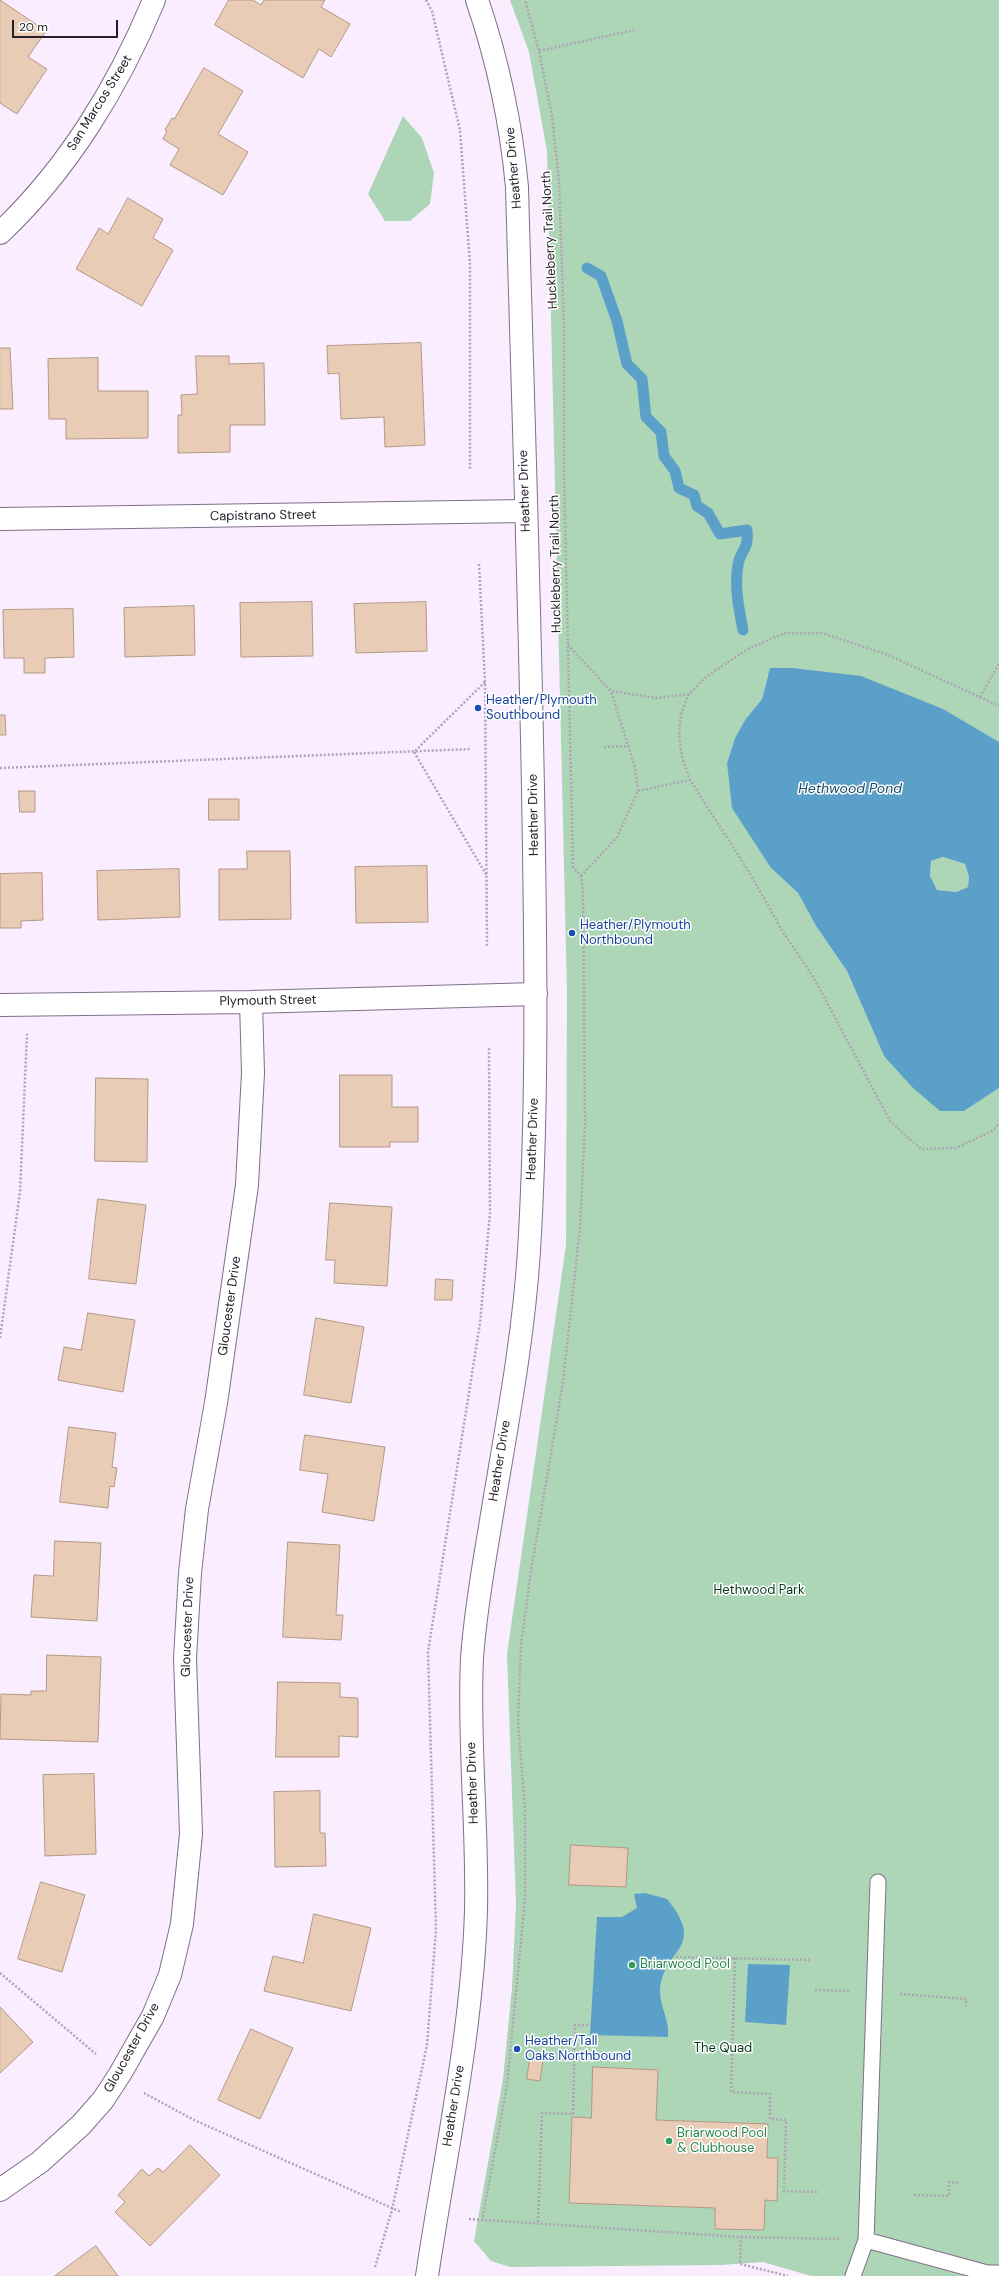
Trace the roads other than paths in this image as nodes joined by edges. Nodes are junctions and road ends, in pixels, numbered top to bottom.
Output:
1 (154, 0) edge
2 (477, 0) edge
3 (0, 233) edge
4 (525, 511) junction
5 (0, 519) edge
6 (536, 994) junction
7 (251, 1002) junction
8 (0, 1005) edge
9 (878, 1882) dead end
10 (0, 2190) edge
11 (866, 2240) junction
12 (999, 2273) edge
13 (426, 2276) edge
14 (853, 2276) edge

1 - 3 street, San Marcos Street
2 - 4 street, Heather Drive
4 - 5 street, Capistrano Street
4 - 6 street, Heather Drive
6 - 7 street, Plymouth Street
6 - 13 street, Heather Drive
7 - 8 street, Plymouth Street
7 - 10 street, Gloucester Drive
9 - 11 lane
11 - 12 lane
11 - 14 lane

